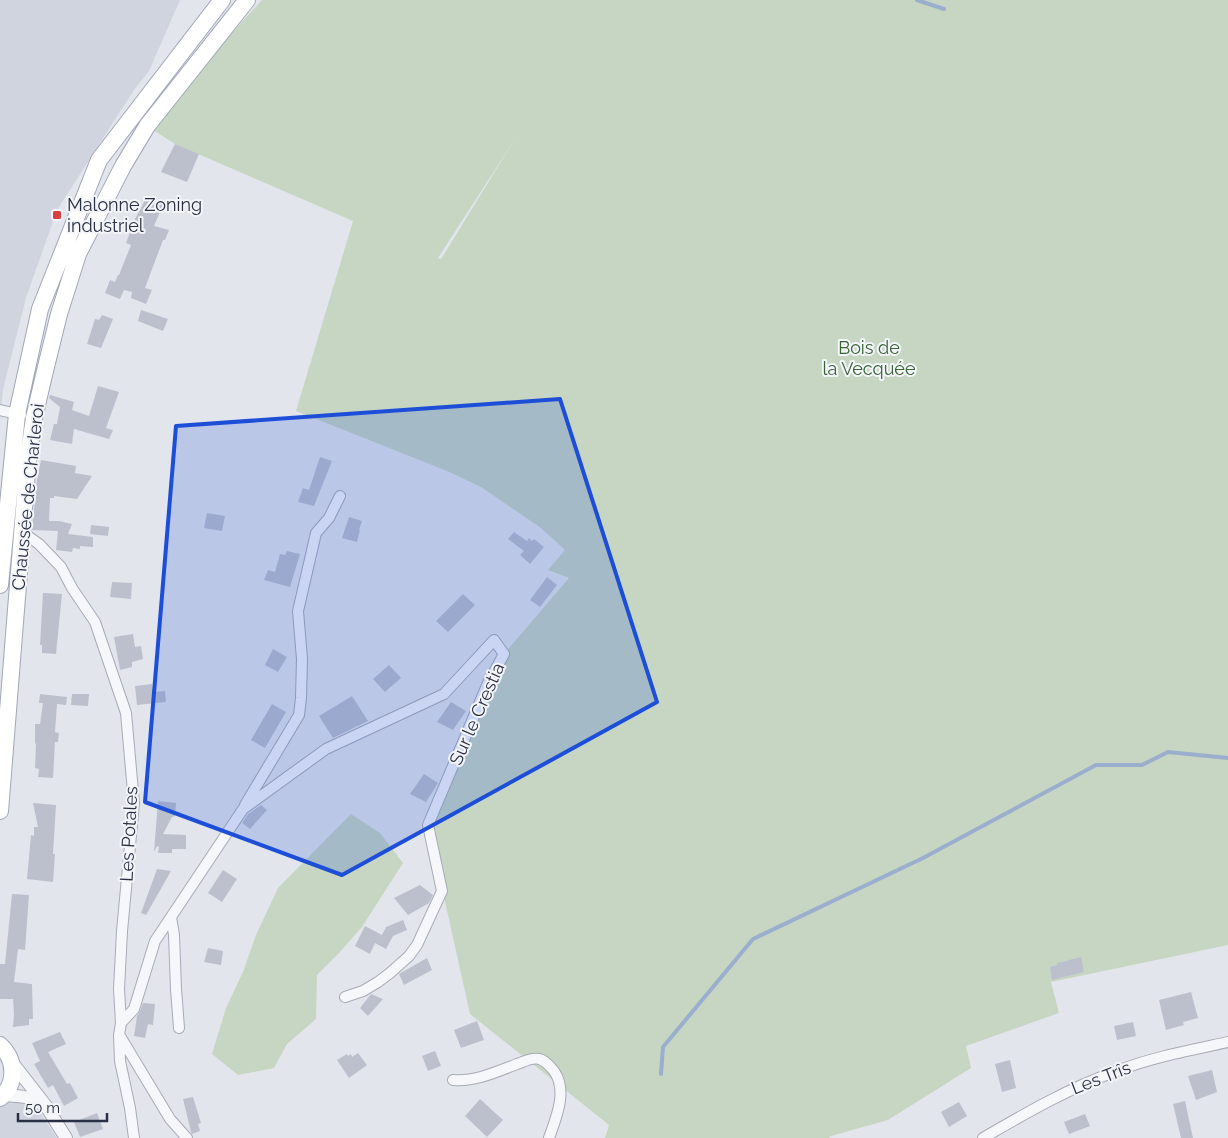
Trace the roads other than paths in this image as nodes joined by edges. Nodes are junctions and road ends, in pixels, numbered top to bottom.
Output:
1 (222, 0) edge
2 (247, 0) edge
3 (0, 410) edge
4 (17, 414) junction
5 (34, 418) junction
6 (340, 496) dead end
7 (22, 532) junction
8 (0, 585) edge
9 (243, 809) junction
10 (0, 812) edge
11 (171, 917) junction
12 (345, 997) dead end
13 (121, 1023) junction
14 (179, 1028) dead end
15 (119, 1035) junction
16 (1228, 1042) edge
17 (0, 1045) edge
18 (11, 1061) junction
19 (453, 1080) dead end
20 (2, 1097) edge
21 (46, 1106) junction
22 (66, 1138) edge
23 (134, 1138) edge
24 (186, 1138) edge
25 (550, 1138) edge
26 (983, 1138) edge

1 - 4 main road, Chaussée de Charleroi
2 - 5 main road, Chaussée de Charleroi
3 - 4 street
4 - 5 street
4 - 8 main road, Chaussée de Charleroi
5 - 7 main road, Chaussée de Charleroi
6 - 9 street
7 - 10 main road, Chaussée de Charleroi
7 - 13 street, Les Potales
9 - 11 street, Sur le Crestia
9 - 12 street, Sur le Crestia
11 - 13 street, Sur le Crestia
11 - 14 street
13 - 15 street, Les Potales
15 - 23 street, Les Potales
15 - 24 street
16 - 26 street, Les Trîs
17 - 18 main road
18 - 20 main road
18 - 21 street
19 - 25 street
20 - 21 street
21 - 22 street

